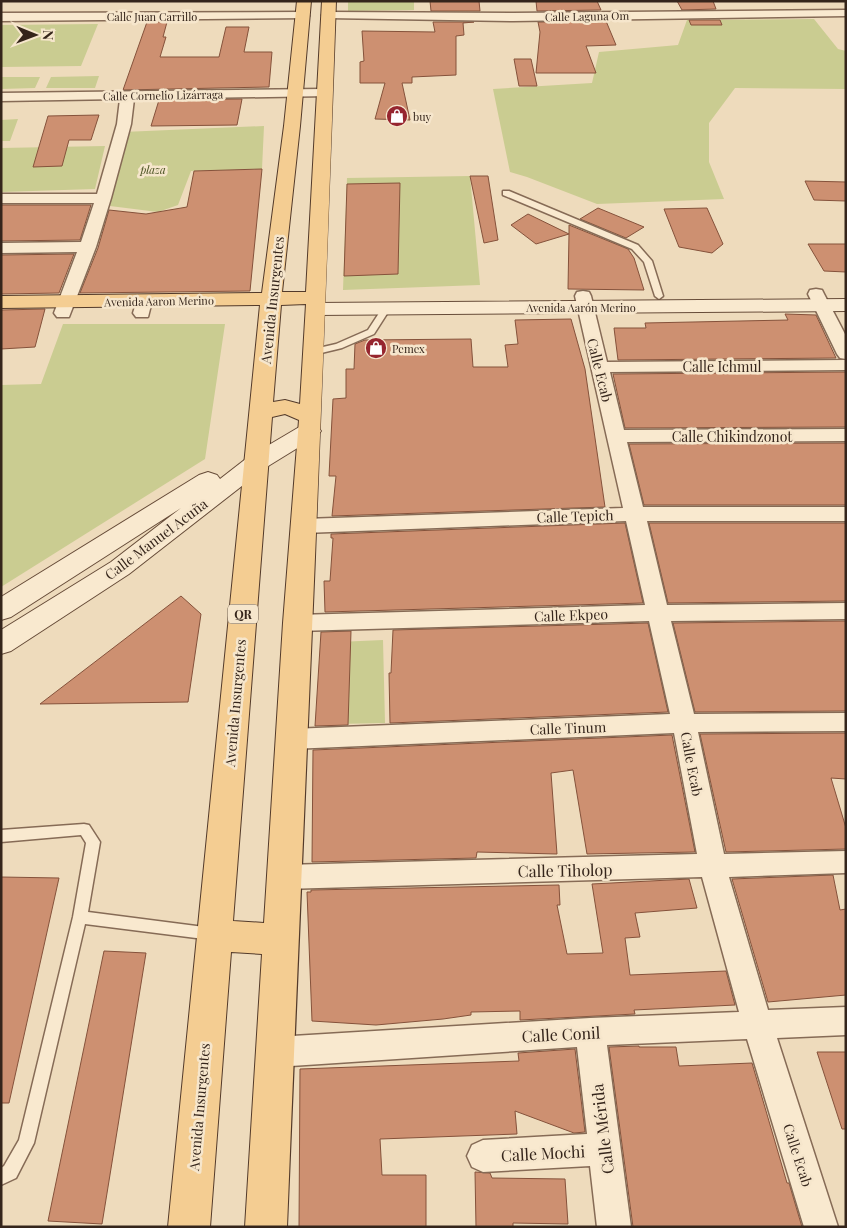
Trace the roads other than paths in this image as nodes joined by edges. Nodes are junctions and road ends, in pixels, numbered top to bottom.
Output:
1 (22, 1) edge
2 (87, 1) edge
3 (162, 1) edge
4 (417, 1) edge
5 (510, 1) edge
6 (579, 1) edge
7 (648, 1) edge
8 (719, 1) edge
9 (783, 1) edge
10 (316, 8) edge
11 (790, 13) junction
12 (846, 13) edge
13 (654, 15) junction
14 (726, 15) junction
15 (155, 16) junction
16 (584, 16) junction
17 (79, 17) junction
18 (418, 17) junction
19 (513, 17) junction
20 (1, 18) edge
21 (15, 18) junction
22 (1, 97) edge
23 (324, 97) junction
24 (295, 98) junction
25 (127, 100) junction
26 (1, 106) edge
27 (506, 193) dead end
28 (104, 198) junction
29 (1, 200) edge
30 (88, 247) junction
31 (1, 248) edge
32 (846, 294) edge
33 (659, 296) junction
34 (819, 300) junction
35 (1, 302) edge
36 (584, 302) junction
37 (316, 304) junction
38 (270, 305) junction
39 (846, 305) edge
40 (65, 307) junction
41 (386, 309) junction
42 (1, 314) edge
43 (313, 352) junction
44 (846, 354) edge
45 (846, 365) edge
46 (599, 367) junction
47 (312, 383) junction
48 (263, 385) junction
49 (260, 414) junction
50 (309, 423) junction
51 (846, 435) edge
52 (618, 436) junction
53 (257, 456) junction
54 (635, 514) junction
55 (846, 514) edge
56 (304, 526) junction
57 (1, 610) edge
58 (846, 611) edge
59 (658, 613) junction
60 (297, 623) junction
61 (1, 644) edge
62 (846, 722) edge
63 (684, 723) junction
64 (291, 739) junction
65 (1, 836) edge
66 (846, 862) edge
67 (713, 867) junction
68 (284, 877) junction
69 (80, 917) junction
70 (214, 935) junction
71 (280, 940) junction
72 (846, 1021) edge
73 (757, 1024) junction
74 (590, 1032) junction
75 (276, 1052) junction
76 (604, 1149) junction
77 (483, 1156) dead end
78 (1, 1176) edge
79 (189, 1227) edge
80 (266, 1227) edge
81 (614, 1227) edge
82 (821, 1227) edge

1 - 21 street
2 - 17 street
3 - 15 street
4 - 18 street
5 - 19 street
6 - 16 street
7 - 13 street
8 - 14 street
9 - 11 street
10 - 15 street, Calle Juan Carrillo
10 - 18 street, Calle Laguna Om
10 - 23 main road
10 - 24 main road, Avenida Insurgentes / QR
11 - 12 street, Calle Laguna Om
11 - 14 street, Calle Laguna Om
13 - 14 street, Calle Laguna Om
13 - 16 street, Calle Laguna Om
15 - 17 street, Calle Juan Carrillo
16 - 19 street, Calle Laguna Om
17 - 21 street, Calle Juan Carrillo
18 - 19 street, Calle Laguna Om
20 - 21 street, Calle Juan Carrillo
22 - 25 street, Calle Cornelio Lizárraga
23 - 24 street, Calle Cornelio Lizárraga
23 - 37 main road
24 - 25 street, Calle Cornelio Lizárraga
24 - 38 main road, Avenida Insurgentes / QR
25 - 26 street, Calle Cornelio Lizárraga
25 - 28 street
27 - 33 lane
28 - 29 street
28 - 30 street
30 - 31 street
30 - 40 street
32 - 34 main road, Avenida Aarón Merino
33 - 34 main road, Avenida Aarón Merino
33 - 36 main road, Avenida Aarón Merino
34 - 36 main road, Avenida Aarón Merino
34 - 39 main road, Avenida Aarón Merino
34 - 44 street
35 - 40 main road, Avenida Aaron Merino
36 - 37 main road, Avenida Aarón Merino
36 - 41 main road, Avenida Aarón Merino
36 - 46 street, Calle Ecab
37 - 38 main road, Avenida Aaron Merino
37 - 41 main road, Avenida Aarón Merino
37 - 43 main road
38 - 40 main road, Avenida Aaron Merino
38 - 48 main road, Avenida Insurgentes / QR
40 - 42 main road, Avenida Aaron Merino
41 - 43 lane
43 - 47 main road
45 - 46 street, Calle Ichmul
46 - 52 street, Calle Ecab
47 - 48 main road
47 - 50 main road
48 - 49 main road, Avenida Insurgentes / QR
49 - 50 main road
49 - 53 main road, Avenida Insurgentes / QR
50 - 53 main road, Calle Manuel Acuña
50 - 56 main road
51 - 52 street, Calle Chikindzonot
52 - 54 street, Calle Ecab
53 - 57 main road, Calle Manuel Acuña
53 - 61 main road, Calle Manuel Acuña
53 - 70 main road, Avenida Insurgentes / QR
54 - 55 street, Calle Tepich
54 - 56 street, Calle Tepich
54 - 59 street, Calle Ecab
56 - 60 main road
58 - 59 street, Calle Ekpeo
59 - 60 street, Calle Ekpeo
59 - 63 street, Calle Ecab
60 - 64 main road
62 - 63 street, Calle Tinum
63 - 64 street, Calle Tinum
63 - 67 street, Calle Ecab
64 - 68 main road
65 - 69 lane
66 - 67 street, Calle Tiholop
67 - 68 street, Calle Tiholop
67 - 73 street, Calle Ecab
68 - 71 main road
69 - 70 lane
69 - 78 lane
70 - 71 main road
70 - 79 main road, Avenida Insurgentes / QR
71 - 75 main road
72 - 73 street, Calle Conil
73 - 74 street, Calle Conil
73 - 82 street, Calle Ecab
74 - 75 street, Calle Conil
74 - 76 street, Calle Mérida
75 - 80 main road
76 - 77 street, Calle Mochi
76 - 81 street, Calle Mérida

